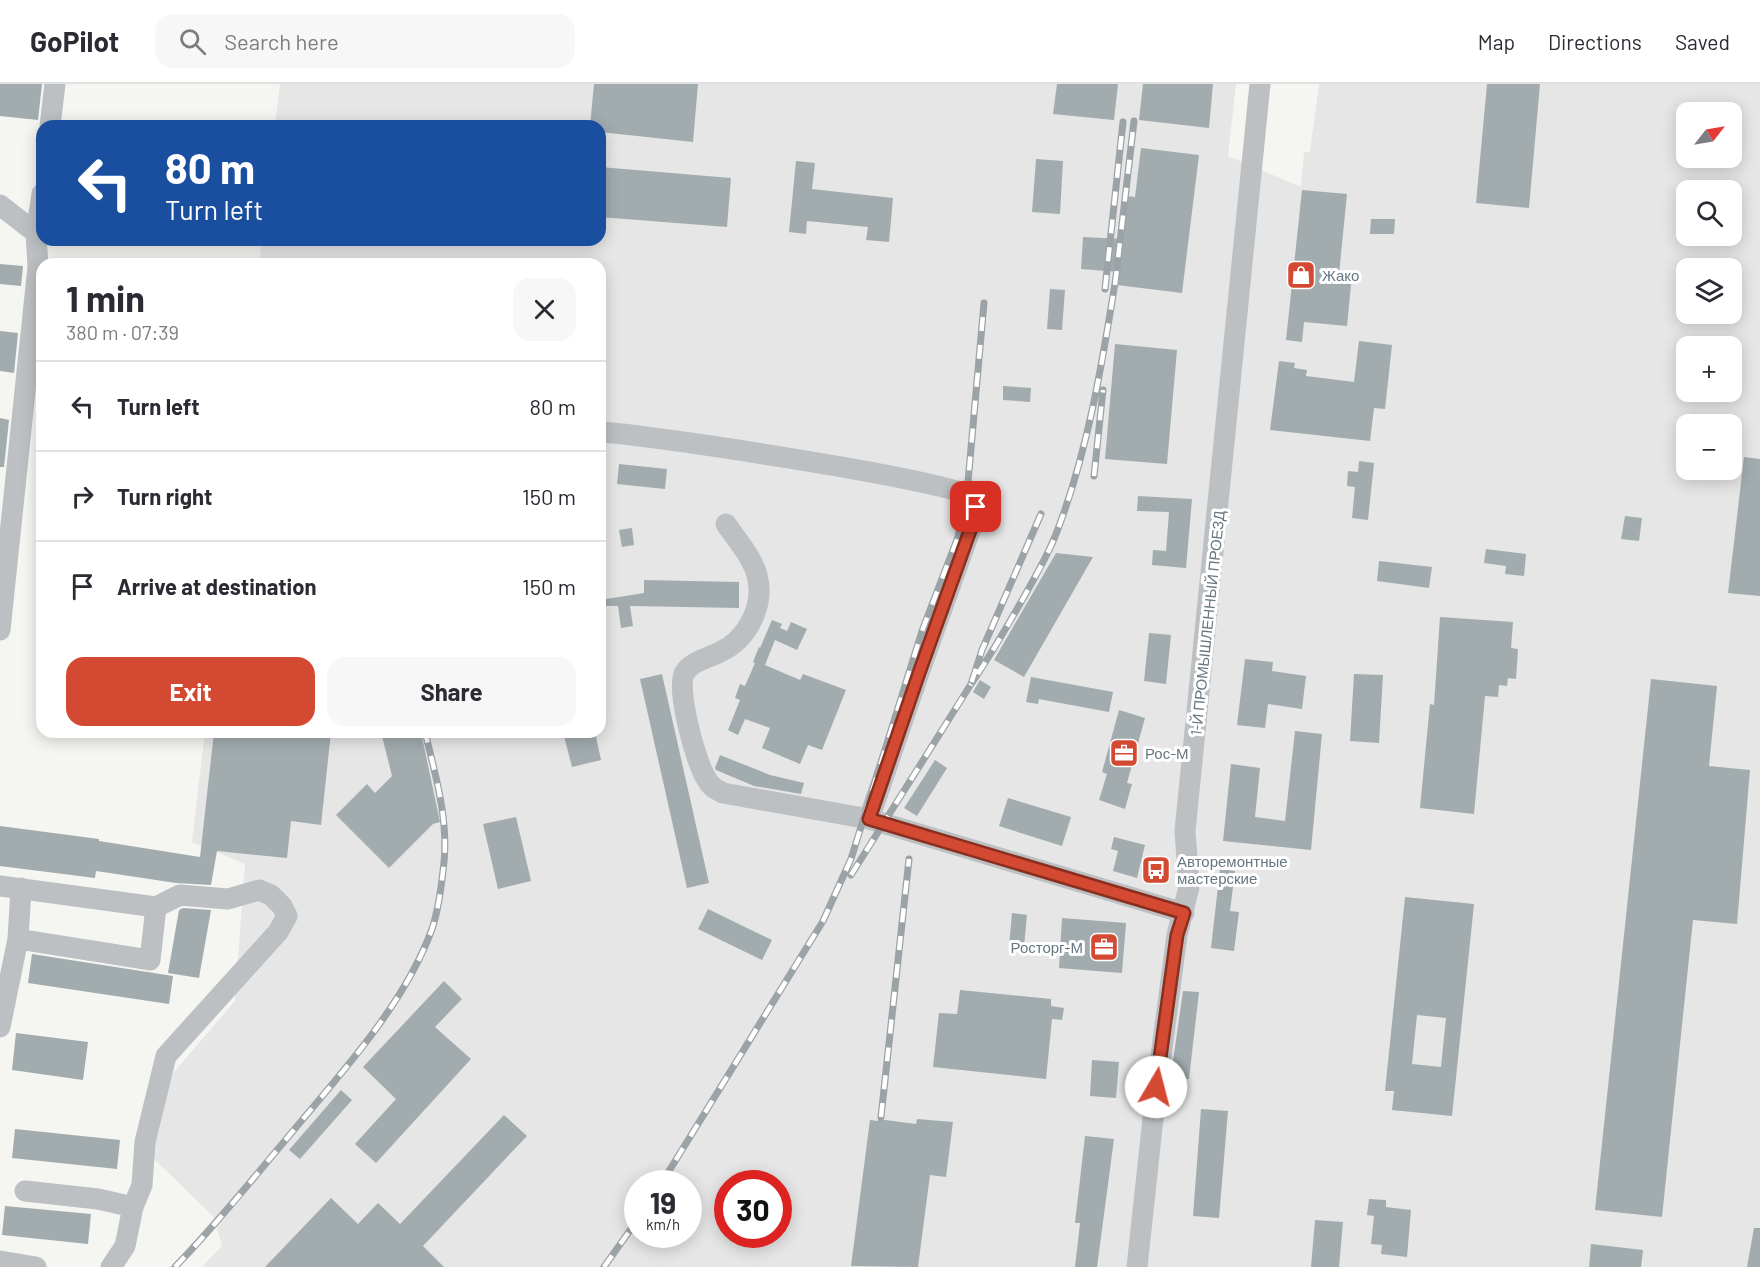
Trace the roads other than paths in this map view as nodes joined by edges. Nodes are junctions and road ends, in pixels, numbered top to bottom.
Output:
1 (55, 84) edge
2 (1260, 84) edge
3 (51, 120) edge
4 (0, 205) edge
5 (36, 233) edge
6 (36, 286) edge
7 (606, 433) edge
8 (726, 524) dead end
9 (0, 630) edge
10 (869, 819) junction
11 (0, 885) edge
12 (21, 888) junction
13 (156, 907) junction
14 (1184, 913) junction
15 (18, 939) junction
16 (0, 1027) edge
17 (25, 1191) dead end
18 (133, 1206) junction
19 (0, 1261) edge
20 (36, 1267) edge
21 (111, 1267) edge
22 (1137, 1267) edge

1 - 3 street
2 - 14 street, 1-Й ПРОМЫШЛЕННЫЙ ПРОЕЗД
4 - 5 street
6 - 9 street
7 - 10 street
8 - 10 street
10 - 14 street
11 - 12 street
12 - 13 street
12 - 15 street
13 - 15 street
13 - 18 street
14 - 22 street, 1-Й ПРОМЫШЛЕННЫЙ ПРОЕЗД
15 - 16 street
17 - 18 street
18 - 21 street
19 - 20 street

